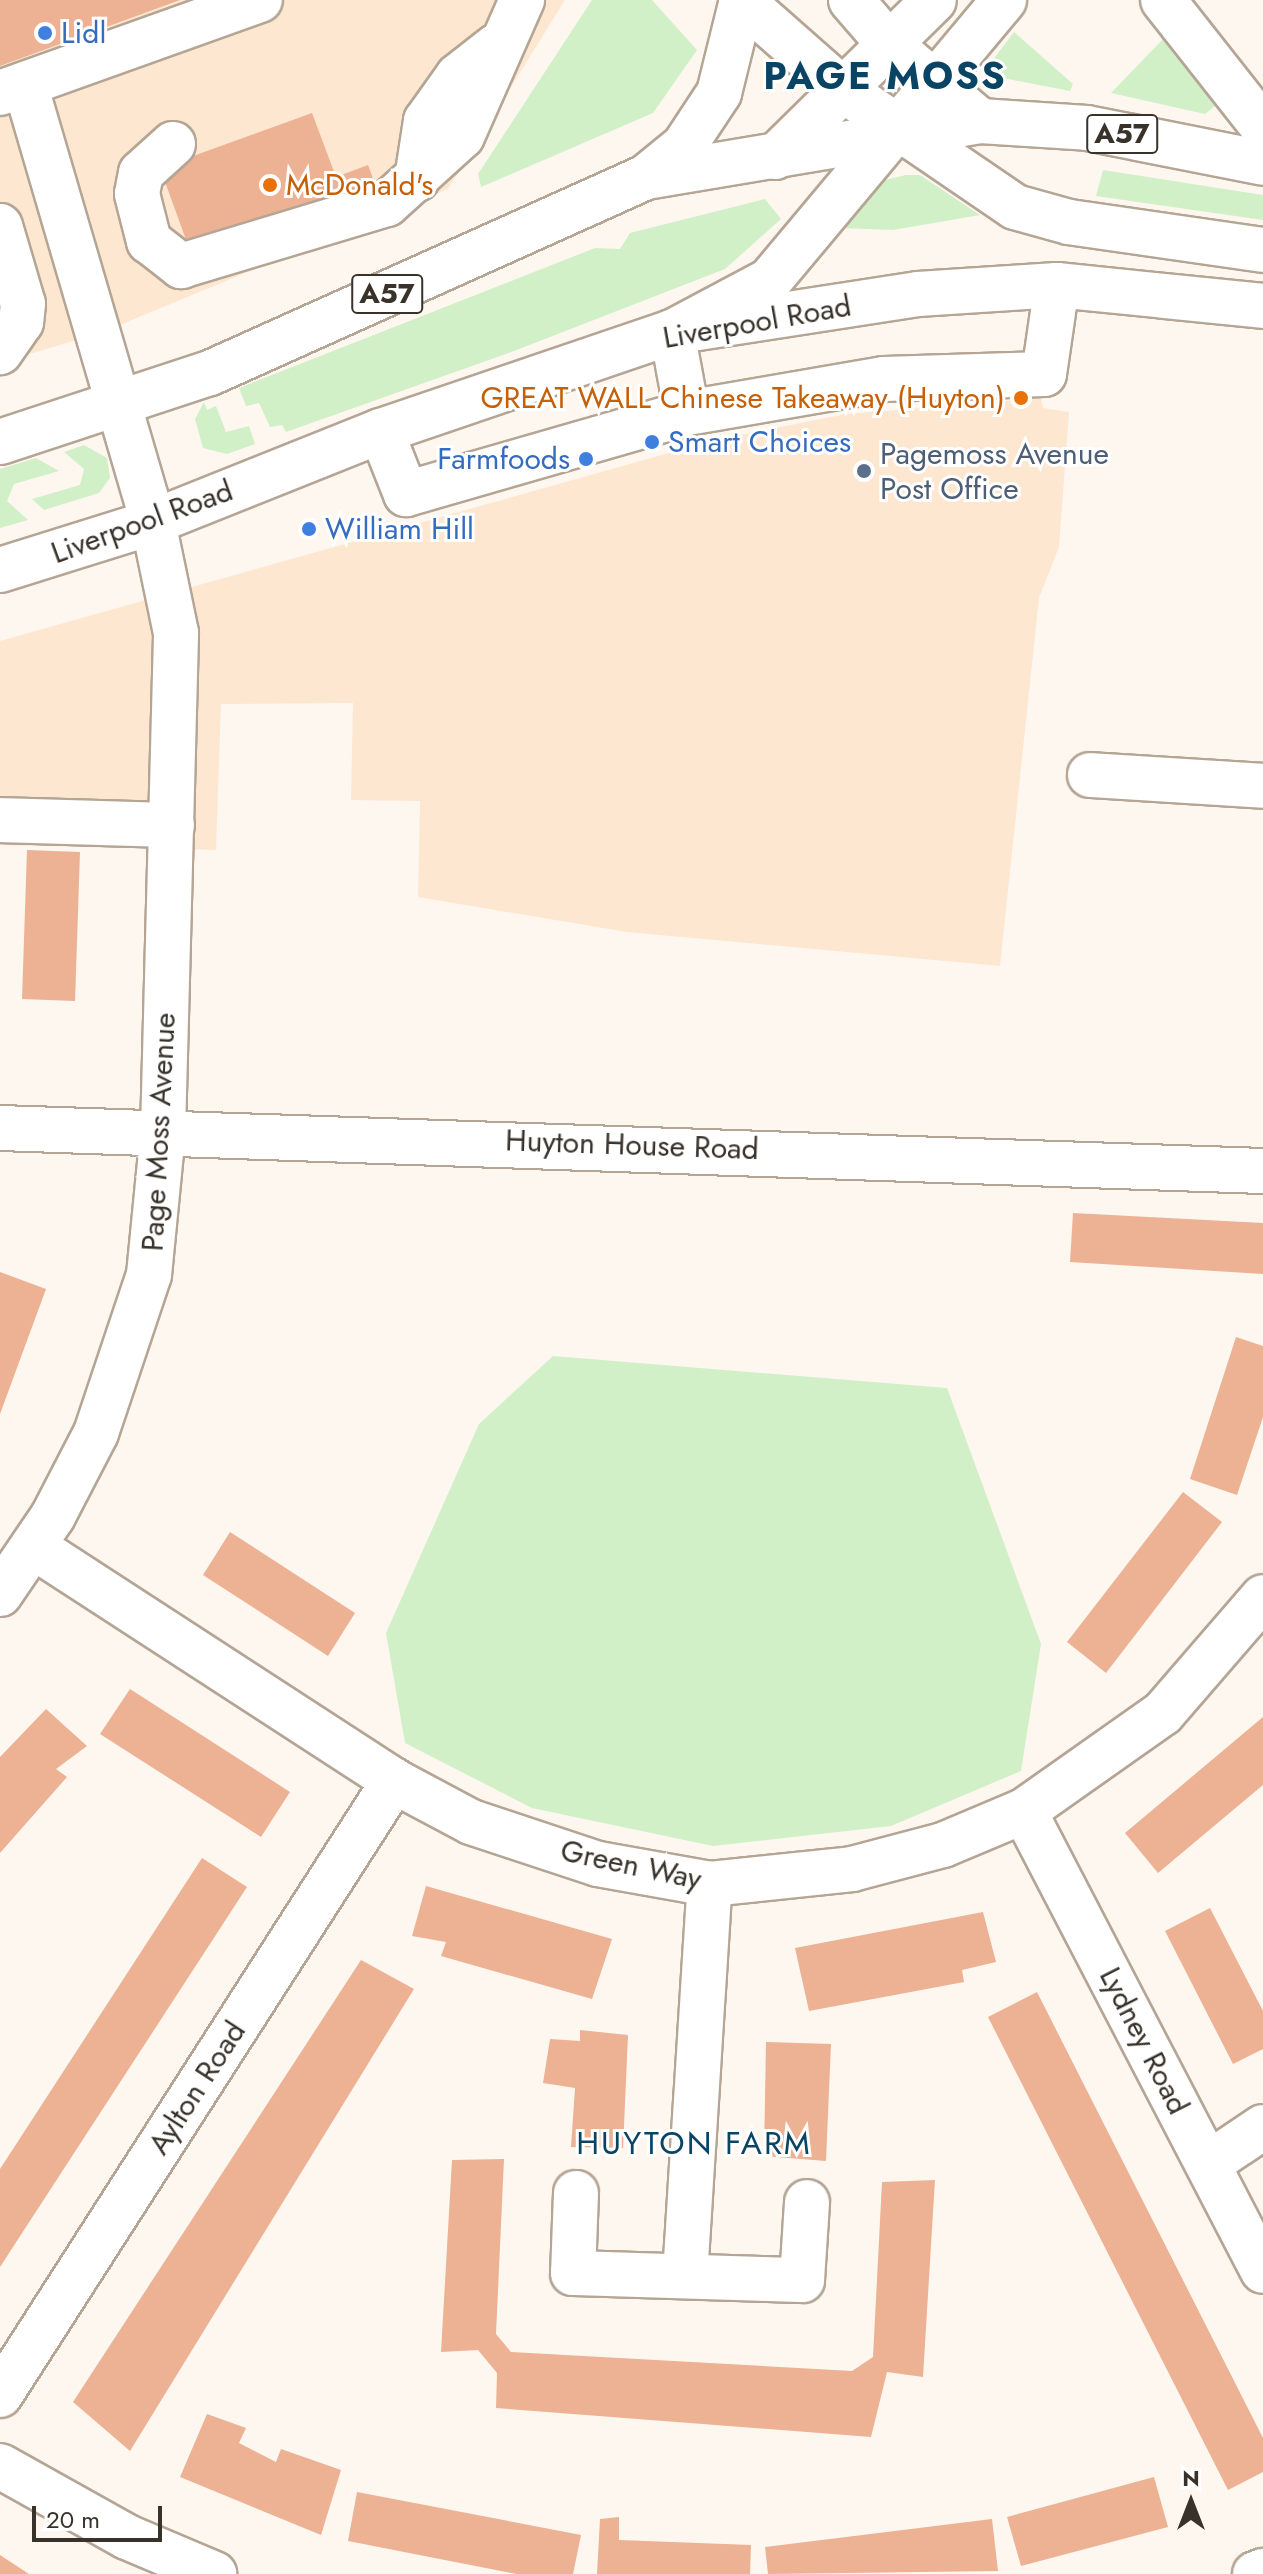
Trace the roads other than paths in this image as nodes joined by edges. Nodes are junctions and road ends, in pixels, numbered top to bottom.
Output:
1 (260, 0) edge
2 (522, 0) edge
3 (742, 0) edge
4 (851, 0) edge
5 (934, 0) edge
6 (1004, 0) edge
7 (1163, 0) edge
8 (889, 44) junction
9 (936, 83) junction
10 (12, 88) edge
11 (842, 89) junction
12 (980, 121) junction
13 (1263, 127) edge
14 (899, 131) junction
15 (173, 144) dead end
16 (775, 157) junction
17 (1263, 163) edge
18 (646, 177) junction
19 (0, 226) edge
20 (1263, 250) edge
21 (1057, 285) junction
22 (1263, 306) edge
23 (672, 332) junction
24 (0, 352) edge
25 (116, 407) junction
26 (687, 413) junction
27 (381, 431) junction
28 (0, 442) edge
29 (153, 522) junction
30 (0, 570) edge
31 (1090, 775) dead end
32 (1263, 786) edge
33 (0, 820) edge
34 (172, 825) junction
35 (0, 1128) edge
36 (163, 1132) junction
37 (1263, 1171) edge
38 (34, 1547) junction
39 (2, 1587) edge
40 (1263, 1597) edge
41 (394, 1781) junction
42 (1024, 1811) junction
43 (710, 1884) junction
44 (1263, 2127) edge
45 (1208, 2164) junction
46 (576, 2193) dead end
47 (807, 2202) dead end
48 (1263, 2271) edge
49 (685, 2276) junction
50 (0, 2395) edge
51 (0, 2466) edge
52 (1263, 2571) edge
53 (214, 2574) edge
54 (1255, 2574) edge

1 - 10 main road
2 - 15 main road
3 - 11 main road
3 - 18 main road, A57
4 - 8 main road
5 - 8 main road
6 - 9 main road
7 - 13 main road
8 - 9 main road
8 - 11 main road
9 - 12 main road
9 - 14 main road
10 - 25 main road, Page Moss Avenue
11 - 14 main road
11 - 16 main road
12 - 14 main road, A57
12 - 17 main road, A57
14 - 16 main road, A57
14 - 20 main road
14 - 23 main road
16 - 18 main road, A57
18 - 25 main road, A57
19 - 24 main road
21 - 22 main road, Liverpool Road
21 - 23 main road, Liverpool Road
21 - 26 main road
23 - 26 main road
23 - 27 main road, Liverpool Road
25 - 28 main road, A57
25 - 29 main road, Page Moss Avenue
26 - 27 main road
27 - 29 main road, Liverpool Road
29 - 30 main road, Liverpool Road
29 - 34 main road, Page Moss Avenue
31 - 32 main road
33 - 34 main road
34 - 36 main road, Page Moss Avenue
35 - 36 main road, Huyton House Road
36 - 37 main road, Huyton House Road
36 - 38 main road, Page Moss Avenue
38 - 39 main road, Page Moss Avenue
38 - 41 main road, Green Way
40 - 42 main road, Green Way
41 - 43 main road, Green Way
41 - 50 main road, Aylton Road
42 - 43 main road, Green Way
42 - 45 main road, Lydney Road
43 - 49 main road
44 - 45 main road
45 - 48 main road, Lydney Road
46 - 49 main road
47 - 49 main road
51 - 53 main road
52 - 54 main road

